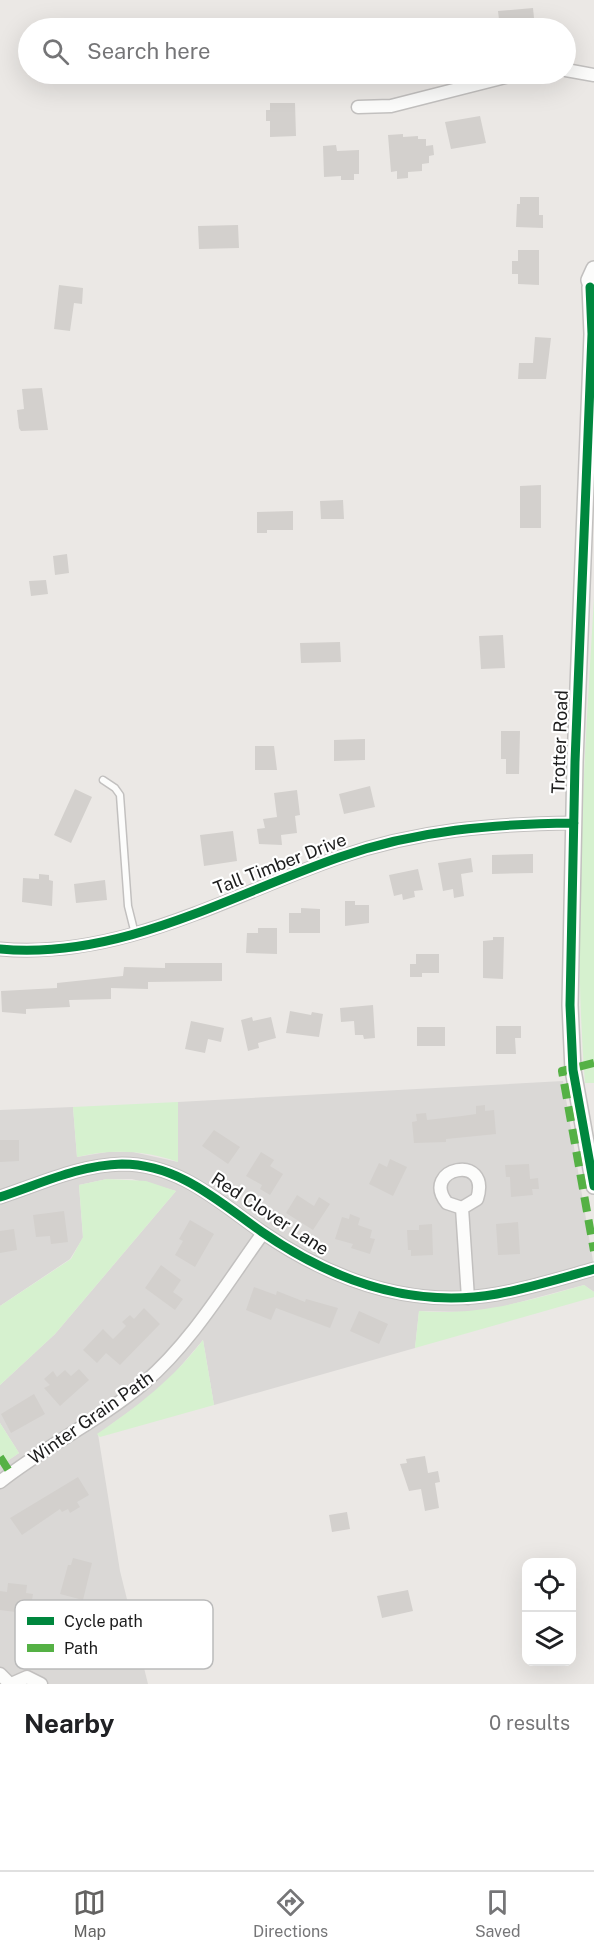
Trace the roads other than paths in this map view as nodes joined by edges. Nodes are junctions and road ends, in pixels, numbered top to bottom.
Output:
1 (576, 72) edge
2 (594, 75) edge
3 (478, 84) edge
4 (358, 107) dead end
5 (593, 277) edge
6 (593, 332) edge
7 (103, 780) dead end
8 (574, 823) junction
9 (135, 934) junction
10 (0, 949) edge
11 (594, 1186) edge
12 (0, 1197) edge
13 (462, 1208) dead end
14 (263, 1233) junction
15 (594, 1269) edge
16 (468, 1298) junction
17 (0, 1482) edge
18 (0, 1674) edge
19 (11, 1684) edge
20 (41, 1684) edge

1 - 2 street
3 - 4 street
5 - 6 street, Trotter Road
6 - 8 street, Trotter Road
7 - 9 lane
8 - 9 street, Tall Timber Drive
8 - 11 street, Trotter Road
9 - 10 street, Tall Timber Drive
12 - 14 street, Red Clover Lane
13 - 16 street
14 - 16 street, Red Clover Lane
14 - 17 street, Winter Grain Path
15 - 16 street, Red Clover Lane
18 - 19 street
19 - 20 street

